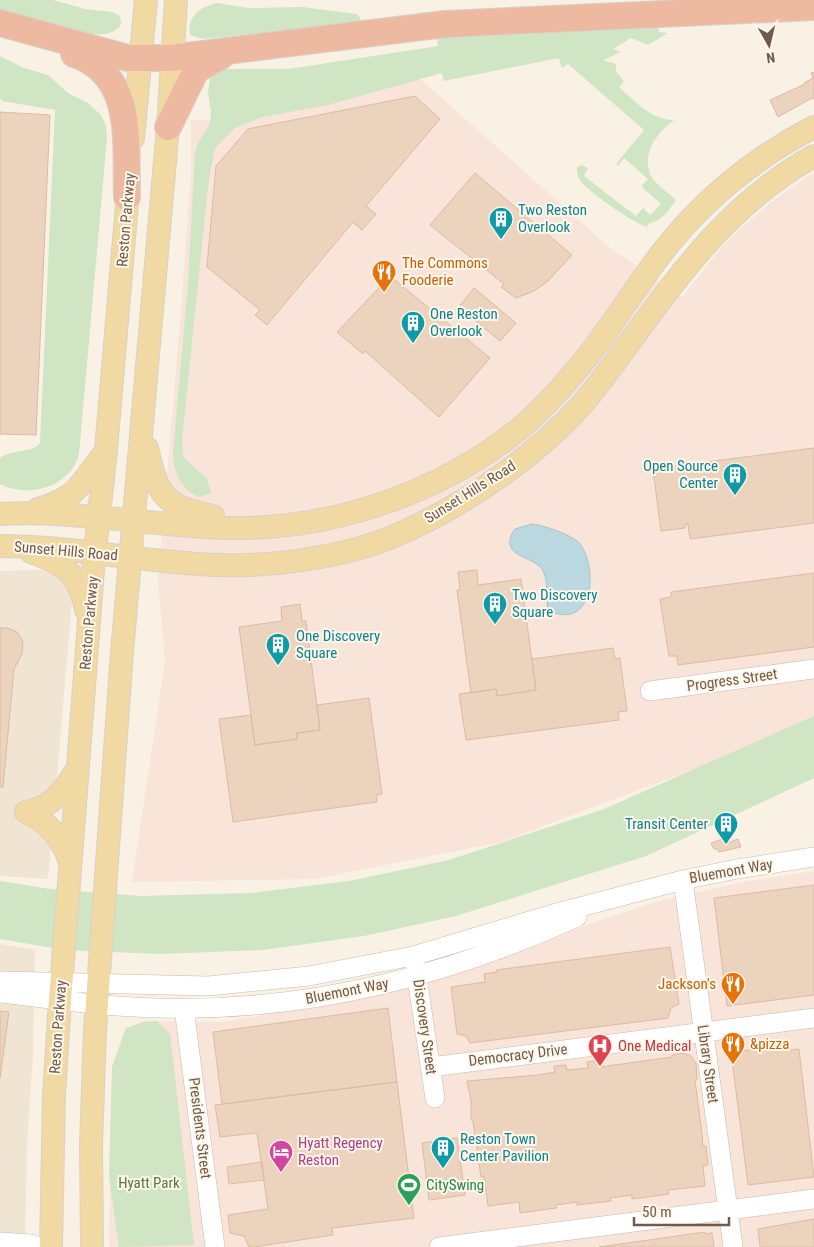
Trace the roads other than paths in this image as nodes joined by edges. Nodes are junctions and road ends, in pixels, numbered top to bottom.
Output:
1 (176, 0) edge
2 (814, 7) edge
3 (146, 9) edge
4 (0, 24) edge
5 (0, 29) edge
6 (233, 50) junction
7 (171, 58) junction
8 (142, 59) junction
9 (168, 127) junction
10 (814, 127) edge
11 (814, 156) edge
12 (127, 197) junction
13 (143, 427) junction
14 (106, 450) junction
15 (24, 513) junction
16 (0, 514) edge
17 (99, 518) junction
18 (135, 521) junction
19 (265, 526) junction
20 (8, 546) edge
21 (94, 552) junction
22 (132, 556) junction
23 (88, 626) junction
24 (814, 669) edge
25 (650, 691) dead end
26 (78, 767) junction
27 (814, 857) edge
28 (70, 869) junction
29 (683, 880) junction
30 (620, 898) junction
31 (413, 956) junction
32 (418, 976) junction
33 (0, 981) edge
34 (61, 991) junction
35 (0, 993) edge
36 (98, 993) junction
37 (184, 1008) junction
38 (814, 1018) edge
39 (704, 1031) junction
40 (431, 1067) junction
41 (435, 1098) dead end
42 (814, 1199) edge
43 (728, 1210) junction
44 (0, 1242) edge
45 (39, 1247) edge
46 (51, 1247) edge
47 (92, 1247) edge
48 (215, 1247) edge
49 (439, 1247) edge
50 (733, 1247) edge

1 - 7 main road
2 - 6 highway
3 - 8 main road, Reston Parkway
4 - 8 highway
5 - 12 highway
6 - 7 highway
6 - 9 highway
7 - 8 highway
7 - 9 main road
8 - 12 main road, Reston Parkway
9 - 13 main road
10 - 19 main road, Sunset Hills Road
11 - 22 main road, Sunset Hills Road
12 - 14 main road, Reston Parkway
13 - 18 main road
13 - 19 main road
14 - 15 main road
14 - 17 main road, Reston Parkway
15 - 16 main road, Sunset Hills Road
15 - 17 main road, Sunset Hills Road
17 - 18 main road, Sunset Hills Road
17 - 21 main road, Reston Parkway
18 - 19 main road, Sunset Hills Road
18 - 22 main road
20 - 21 main road, Sunset Hills Road
20 - 23 main road
21 - 22 main road, Sunset Hills Road
21 - 23 main road, Reston Parkway
22 - 36 main road
23 - 26 main road, Reston Parkway
24 - 25 street, Progress Street
26 - 28 main road, Reston Parkway
26 - 28 main road
27 - 29 street, Bluemont Way
28 - 34 main road, Reston Parkway
29 - 30 street, Bluemont Way
29 - 39 street, Library Street
30 - 31 street, Bluemont Way
30 - 32 street, Bluemont Way
31 - 32 street, Discovery Street
31 - 36 street, Bluemont Way
32 - 37 street, Bluemont Way
32 - 40 street, Discovery Street
33 - 34 street
34 - 35 street
34 - 36 street, Bluemont Way
34 - 46 main road, Reston Parkway
36 - 37 street, Bluemont Way
36 - 47 main road
37 - 48 street, Presidents Street
38 - 39 street, Democracy Drive
39 - 40 street, Democracy Drive
39 - 43 street, Library Street
40 - 41 street, Discovery Street
42 - 43 street
43 - 49 street
43 - 50 street, Library Street
44 - 45 street

